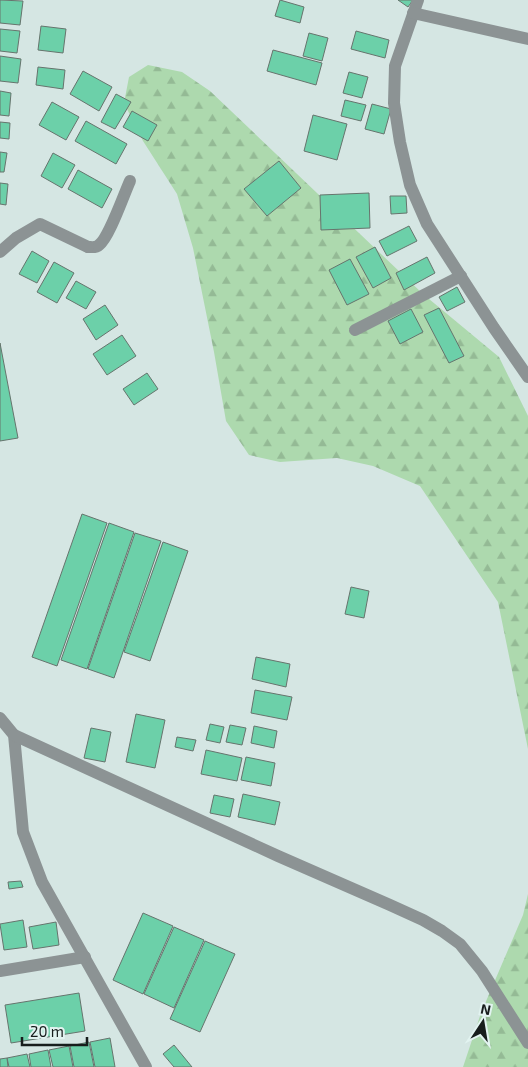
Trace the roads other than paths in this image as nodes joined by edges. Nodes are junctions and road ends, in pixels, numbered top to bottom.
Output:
1 (418, 0) edge
2 (413, 14) junction
3 (528, 39) edge
4 (130, 181) dead end
5 (0, 252) edge
6 (461, 276) junction
7 (355, 330) dead end
8 (528, 376) edge
9 (0, 718) edge
10 (14, 735) junction
11 (84, 958) junction
12 (0, 971) edge
13 (528, 1044) edge
14 (146, 1067) edge

1 - 2 street
2 - 3 street
2 - 6 street
4 - 5 street
6 - 7 street
6 - 8 street
9 - 10 street
10 - 11 street
10 - 13 street
11 - 12 street
11 - 14 street

